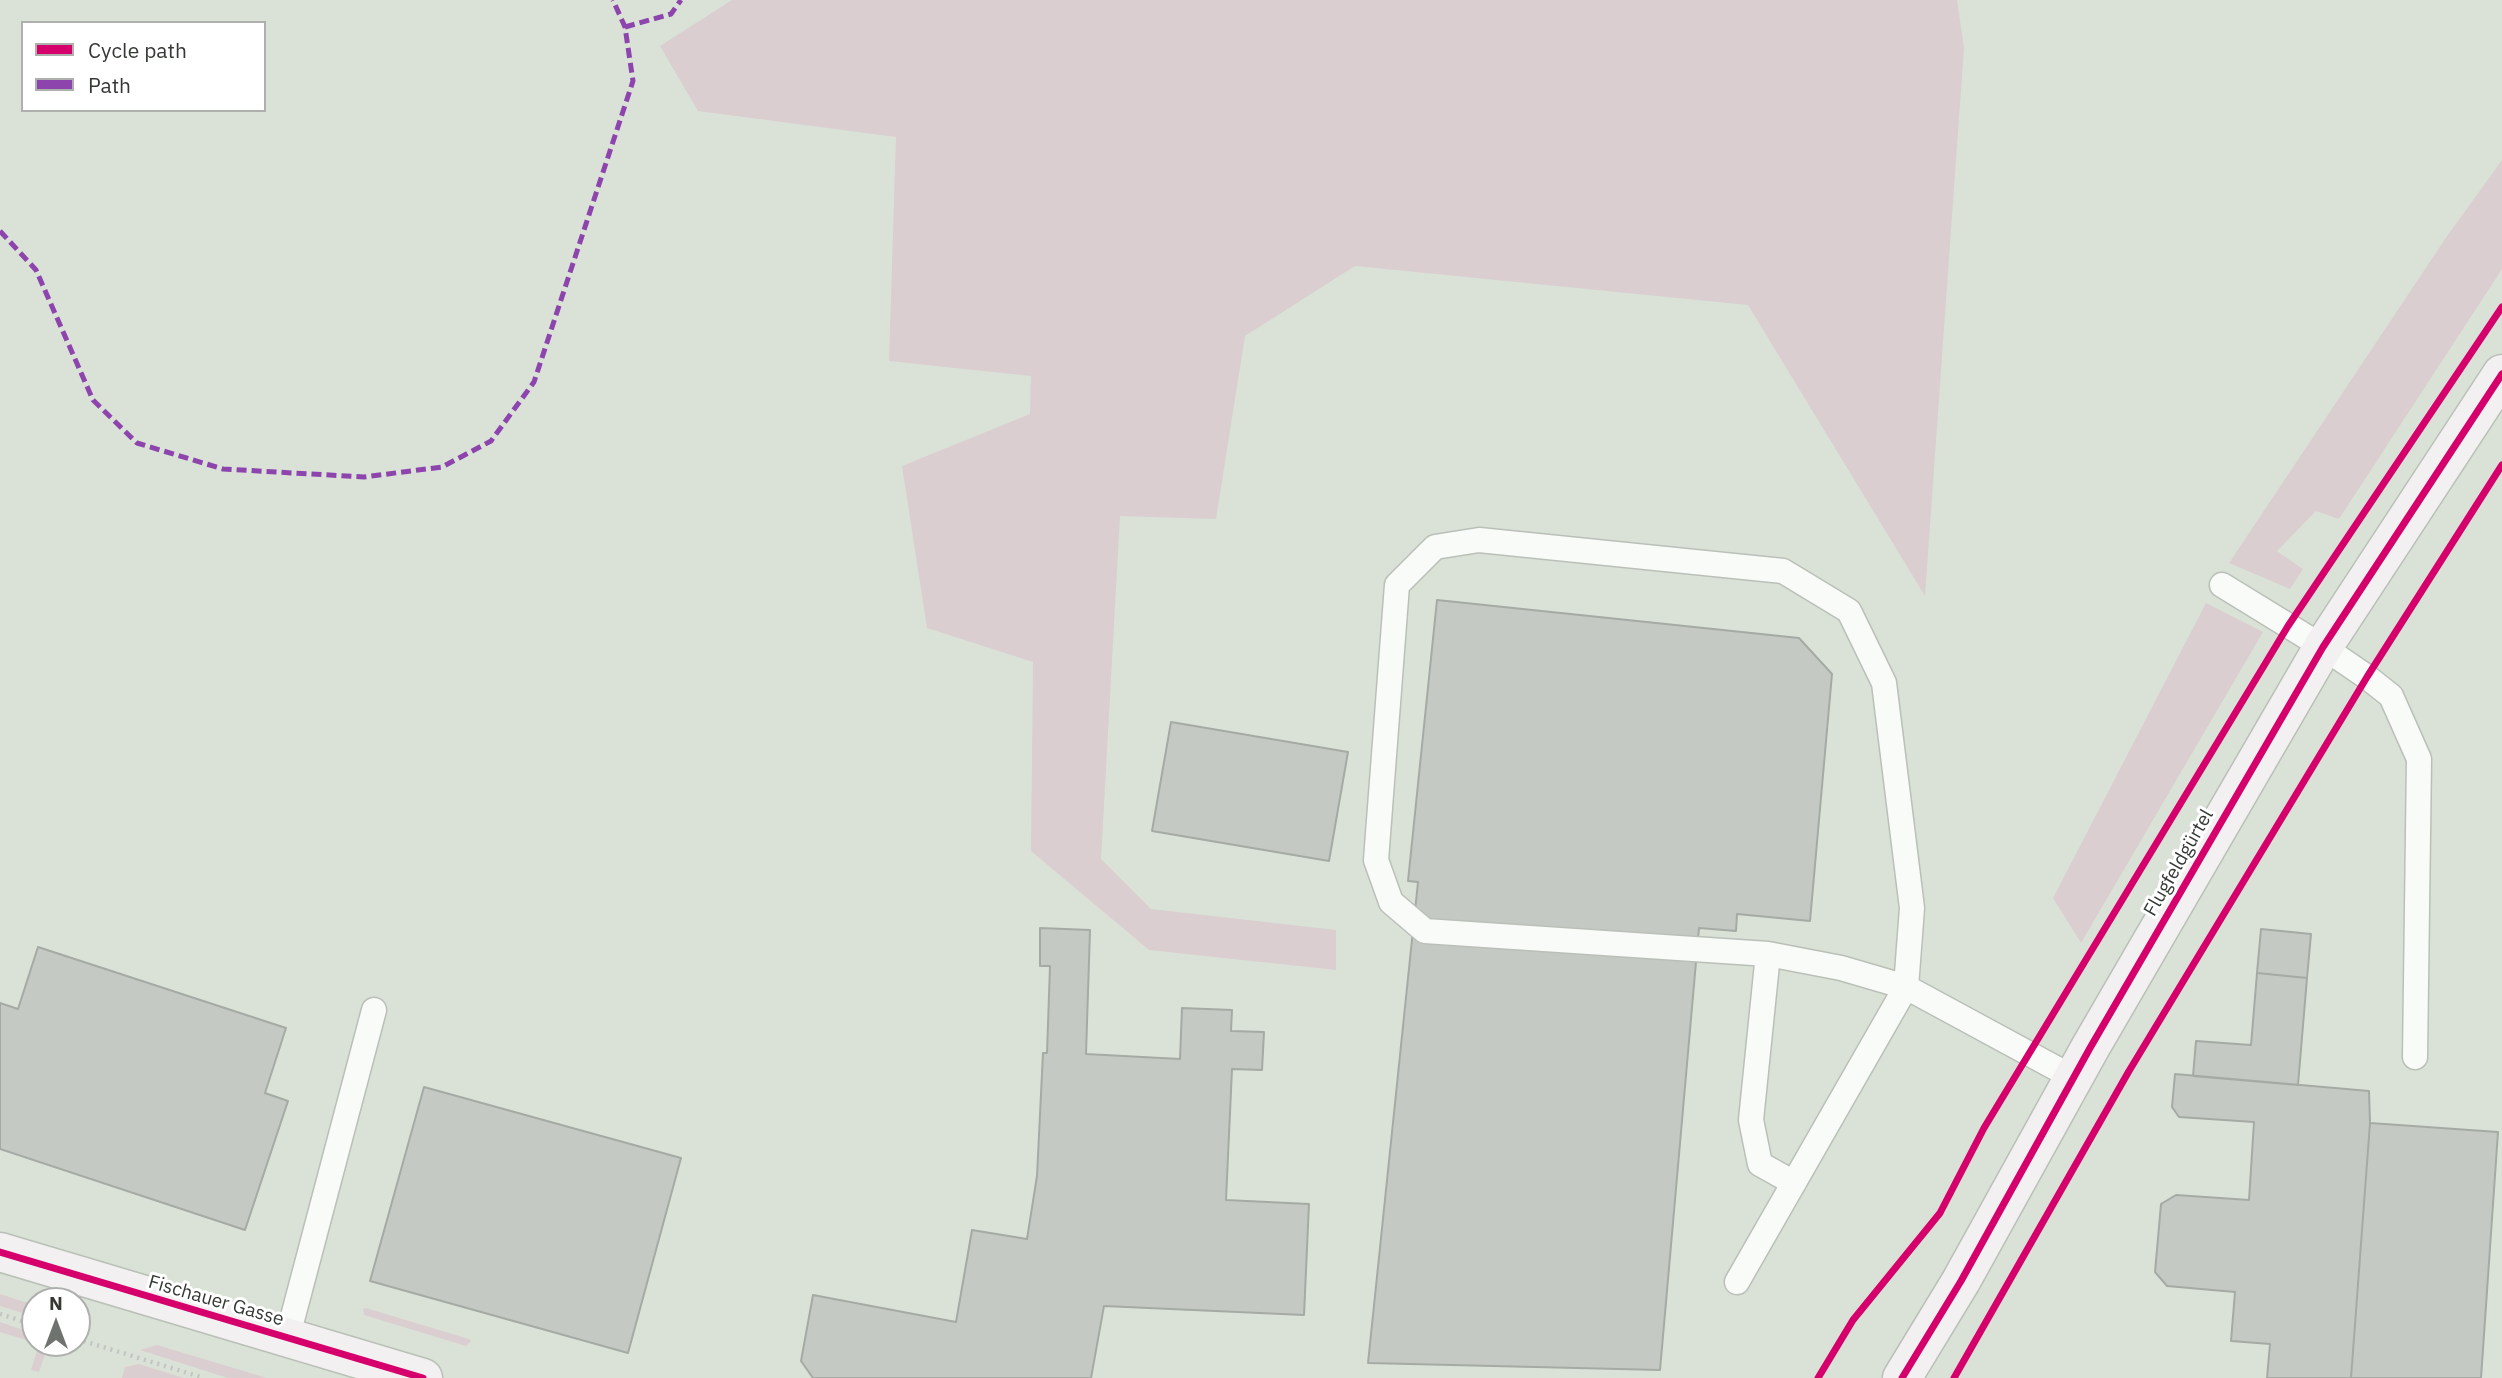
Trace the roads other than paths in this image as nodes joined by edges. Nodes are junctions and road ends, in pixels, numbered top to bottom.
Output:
1 (2502, 374) edge
2 (2222, 585) dead end
3 (2323, 647) junction
4 (1768, 954) junction
5 (1906, 987) junction
6 (374, 1010) dead end
7 (2415, 1057) dead end
8 (2074, 1079) junction
9 (1794, 1183) junction
10 (0, 1252) edge
11 (1737, 1282) dead end
12 (287, 1339) junction
13 (423, 1378) edge
14 (1902, 1378) edge

1 - 3 street, Flugfeldgürtel
2 - 3 lane
3 - 7 lane
3 - 8 street, Flugfeldgürtel
4 - 5 lane
4 - 5 lane
4 - 9 lane
5 - 8 lane
5 - 9 lane
6 - 12 lane
8 - 14 street, Flugfeldgürtel
9 - 11 lane
10 - 12 street, Fischauer Gasse
12 - 13 street, Fischauer Gasse

